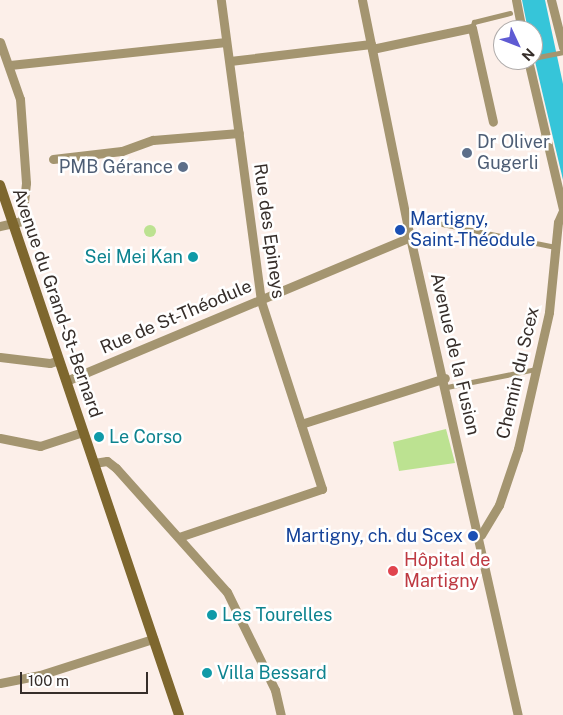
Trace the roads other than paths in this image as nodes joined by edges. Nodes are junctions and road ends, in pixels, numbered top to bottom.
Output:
1 (221, 0) edge
2 (362, 0) edge
3 (516, 0) edge
4 (551, 0) edge
5 (510, 13) dead end
6 (520, 20) edge
7 (472, 28) junction
8 (0, 42) edge
9 (226, 42) junction
10 (372, 46) junction
11 (562, 50) edge
12 (543, 55) edge
13 (230, 61) junction
14 (10, 65) junction
15 (530, 70) edge
16 (492, 122) dead end
17 (240, 133) junction
18 (53, 159) dead end
19 (0, 185) edge
20 (563, 210) edge
21 (408, 217) junction
22 (14, 225) junction
23 (0, 226) edge
24 (410, 237) junction
25 (556, 248) junction
26 (261, 301) junction
27 (0, 357) edge
28 (59, 360) junction
29 (536, 369) junction
30 (66, 381) junction
31 (446, 382) junction
32 (301, 424) junction
33 (84, 432) junction
34 (0, 438) edge
35 (94, 462) junction
36 (481, 535) junction
37 (179, 537) junction
38 (153, 639) junction
39 (0, 683) edge
40 (179, 715) edge
41 (281, 715) edge
42 (518, 715) edge

1 - 9 street, Rue des Epineys
2 - 10 street, Avenue de la Fusion
3 - 6 street
4 - 11 street
5 - 7 lane
7 - 10 street
7 - 16 street
8 - 14 street
9 - 13 street, Rue des Epineys
9 - 14 street
10 - 13 street
10 - 21 street, Avenue de la Fusion
11 - 12 lane
13 - 17 street, Rue des Epineys
14 - 22 street
15 - 20 street
17 - 18 street
17 - 26 street, Rue des Epineys
19 - 22 street, Avenue du Grand-St-Bernard
20 - 25 street, Chemin du Scex
21 - 24 street, Avenue de la Fusion
21 - 25 lane
22 - 23 street
22 - 28 street, Avenue du Grand-St-Bernard
24 - 26 street, Rue de St-Théodule
24 - 31 street, Avenue de la Fusion
25 - 29 street, Chemin du Scex
26 - 30 street, Rue de St-Théodule
26 - 32 street, Rue des Epineys
27 - 28 street
28 - 30 street, Avenue du Grand-St-Bernard
29 - 31 lane
29 - 36 street, Chemin du Scex
30 - 33 street, Avenue du Grand-St-Bernard
31 - 32 street
31 - 36 street, Avenue de la Fusion
32 - 37 street, Rue des Epineys
33 - 34 street
33 - 35 street, Avenue du Grand-St-Bernard
35 - 37 street
35 - 38 street, Avenue du Grand-St-Bernard
36 - 42 street, Avenue de la Fusion
37 - 41 street
38 - 39 street
38 - 40 street, Avenue du Grand-St-Bernard

